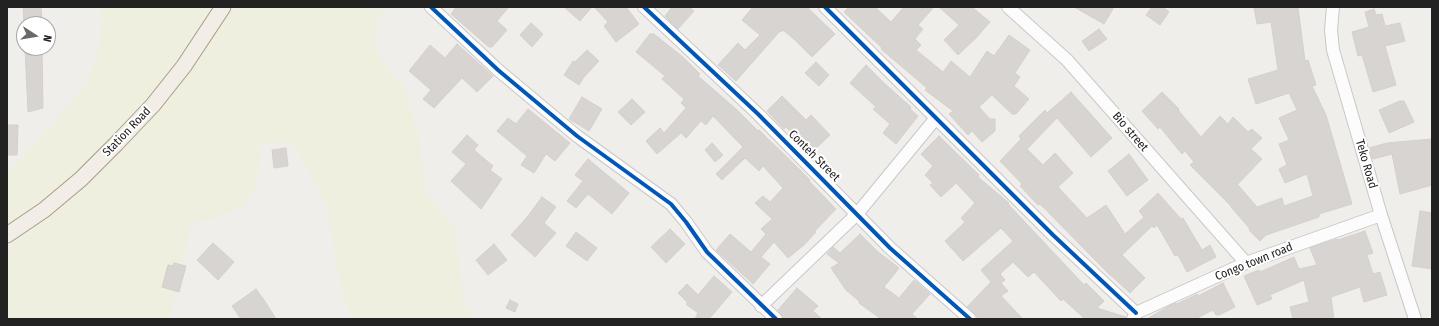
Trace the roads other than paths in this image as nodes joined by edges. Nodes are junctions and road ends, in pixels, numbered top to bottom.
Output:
1 (223, 7) edge
2 (431, 7) edge
3 (644, 7) edge
4 (825, 7) edge
5 (1008, 7) edge
6 (1333, 7) edge
7 (936, 118) junction
8 (857, 214) junction
9 (1381, 215) junction
10 (7, 235) edge
11 (1246, 263) junction
12 (761, 306) junction
13 (1134, 316) edge
14 (776, 319) edge
15 (970, 319) edge
16 (1415, 319) edge

1 - 10 main road, Station Road
2 - 12 street
3 - 8 street, Conteh Street
4 - 7 street
5 - 11 street, Bio street
6 - 9 street, Teko Road
7 - 8 street
7 - 13 street
8 - 12 street
8 - 15 street, Conteh Street
9 - 11 street, Congo town road
9 - 16 street, Teko Road
11 - 13 street, Congo town road
12 - 14 street

